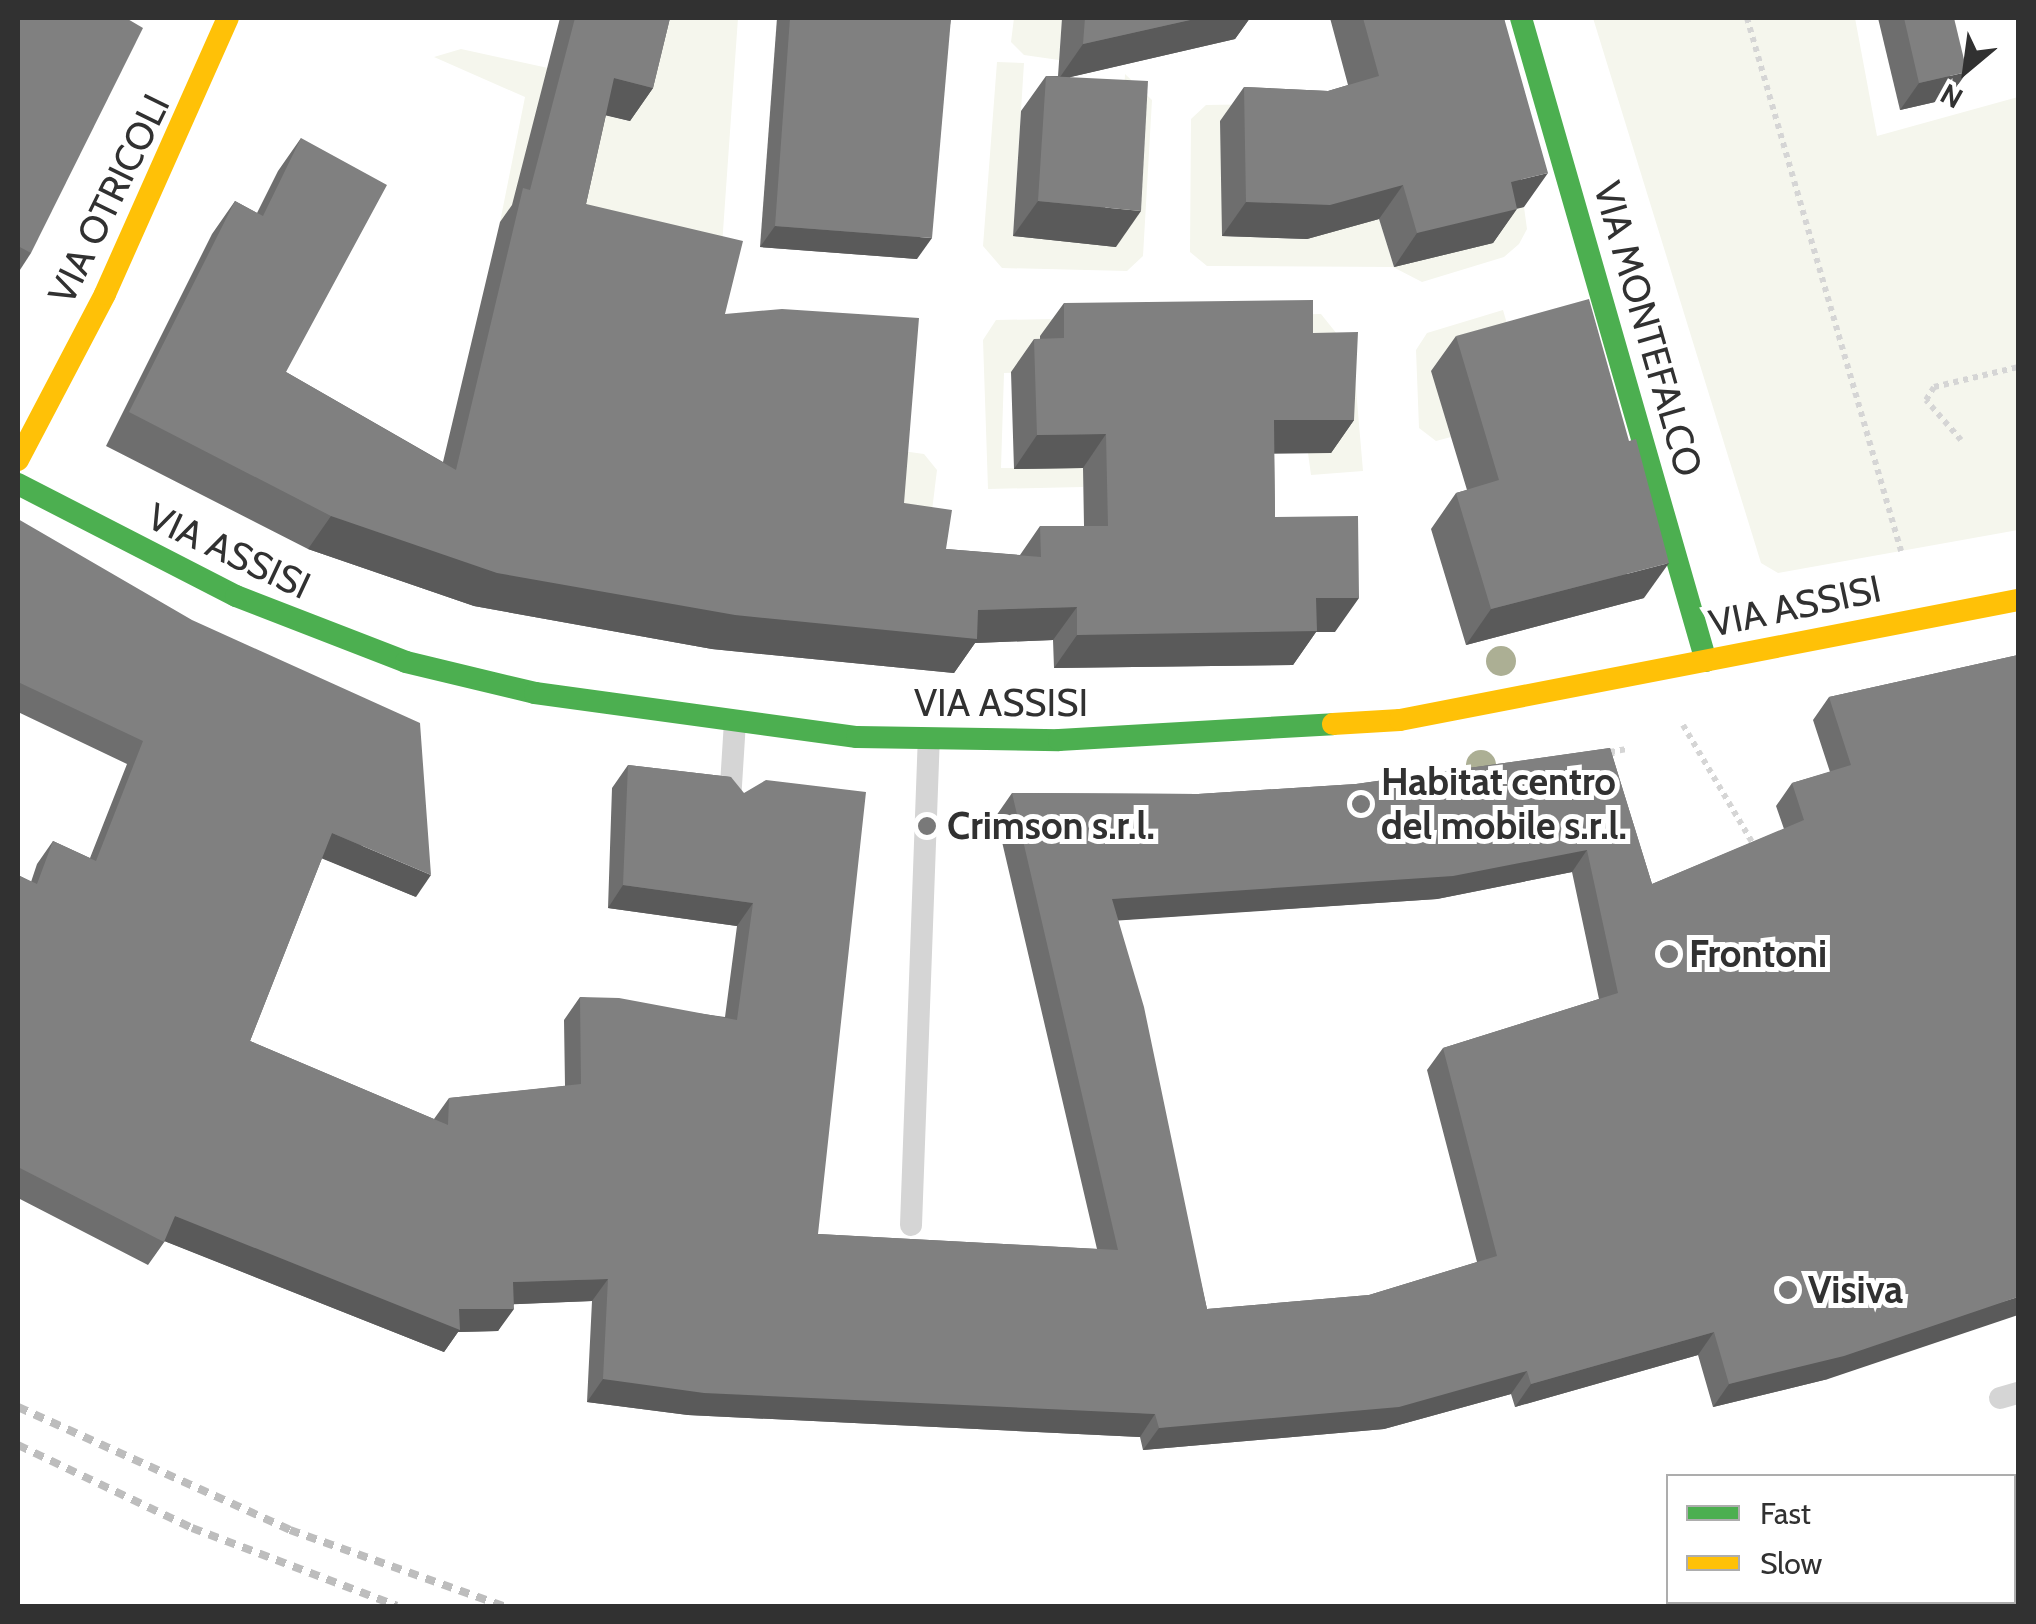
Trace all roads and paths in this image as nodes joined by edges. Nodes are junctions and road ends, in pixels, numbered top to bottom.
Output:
1 (228, 18) edge
2 (1522, 18) edge
3 (1747, 18) edge
4 (2018, 368) edge
5 (1961, 440) dead end
6 (18, 460) edge
7 (18, 484) edge
8 (1901, 550) dead end
9 (2018, 600) edge
10 (1706, 661) junction
11 (735, 722) junction
12 (1682, 725) dead end
13 (928, 739) junction
14 (1627, 749) dead end
15 (1616, 770) edge
16 (730, 801) edge
17 (1762, 858) edge
18 (911, 1225) dead end

1 - 6 street, VIA OTRICOLI
2 - 10 street, VIA MONTEFALCO
3 - 8 path
4 - 5 path
7 - 11 street, VIA ASSISI
9 - 10 street, VIA ASSISI
10 - 13 street, VIA ASSISI
11 - 13 street, VIA ASSISI
11 - 16 lane
12 - 17 path
13 - 18 lane
14 - 15 path

